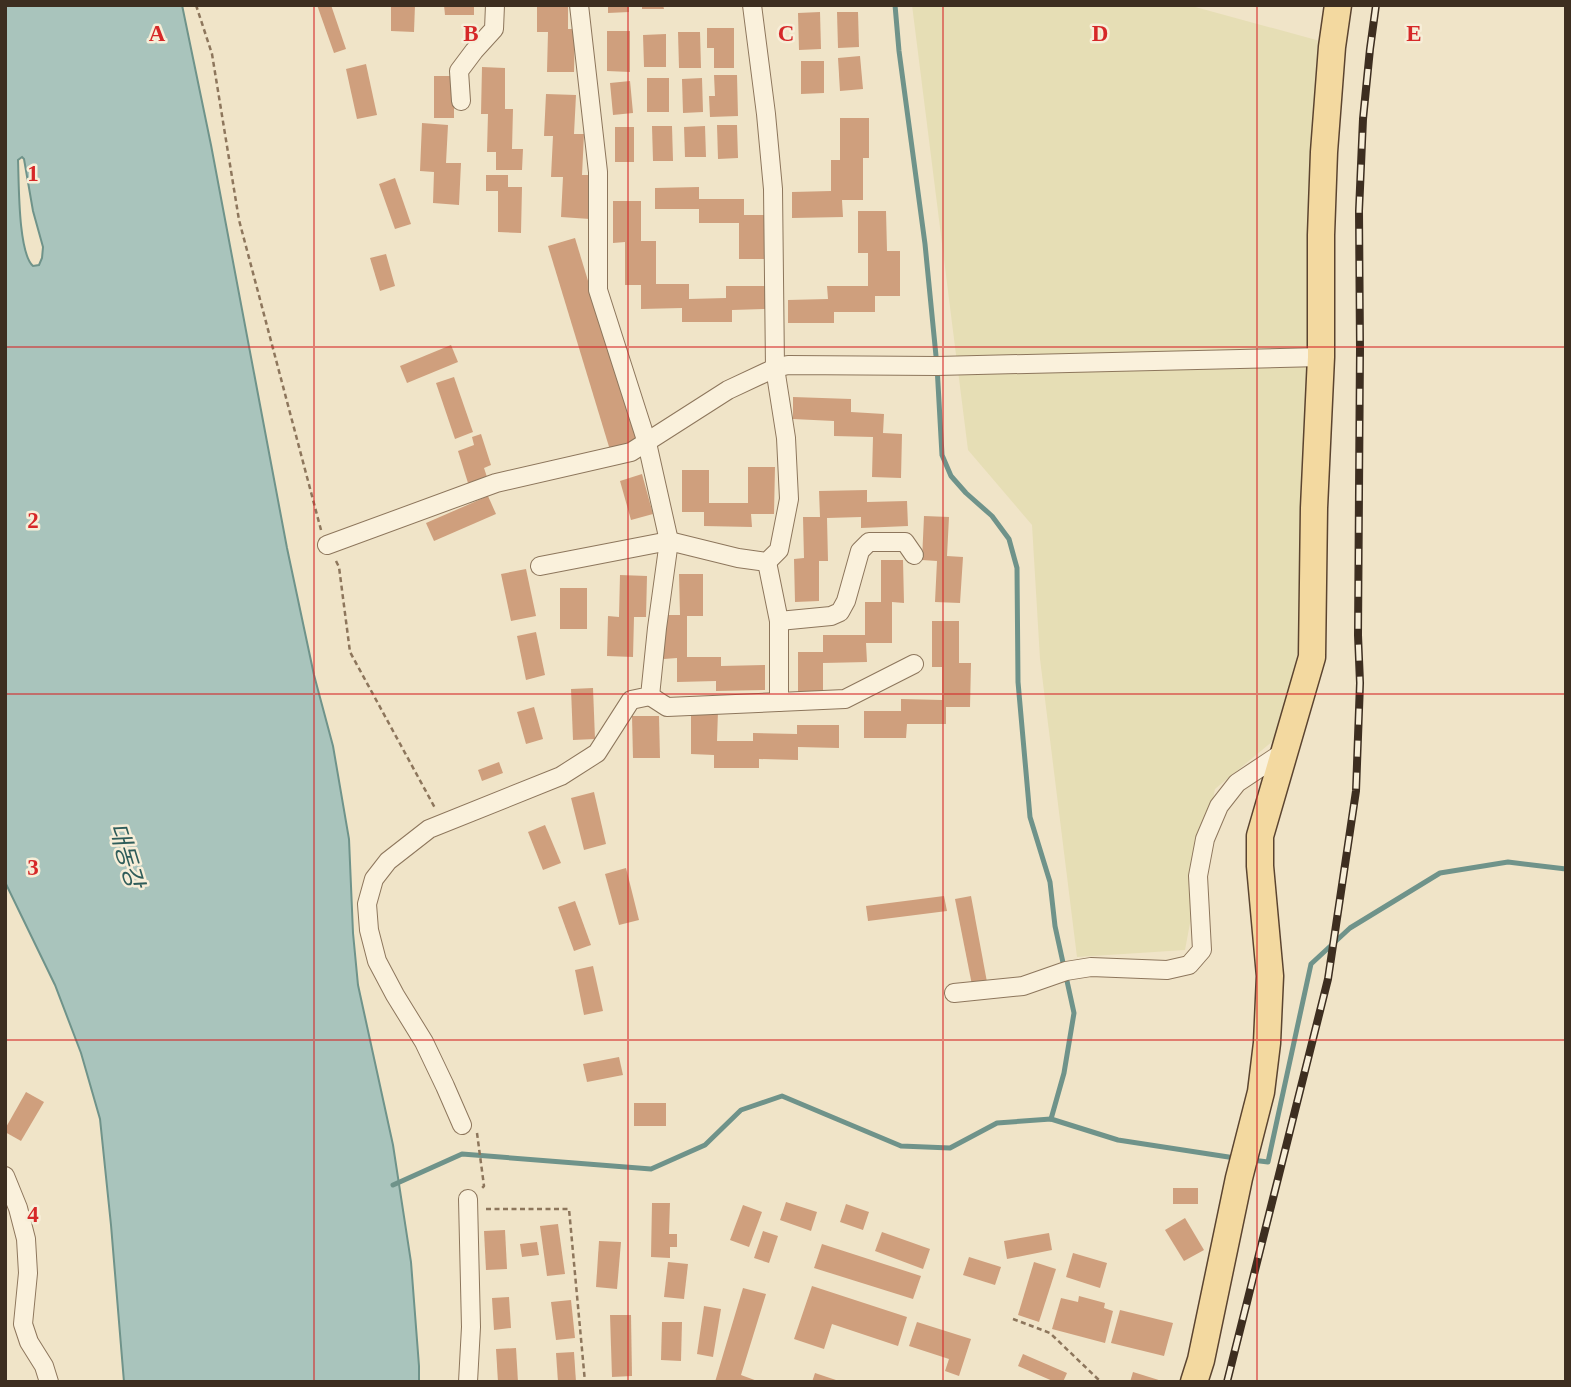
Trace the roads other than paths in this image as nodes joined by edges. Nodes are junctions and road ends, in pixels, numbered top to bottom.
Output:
1 (495, 5) edge
2 (579, 5) edge
3 (752, 5) edge
4 (1338, 5) edge
5 (461, 101) dead end
6 (1321, 357) junction
7 (775, 368) junction
8 (647, 443) junction
9 (669, 541) junction
10 (327, 545) road end
11 (914, 555) dead end
12 (767, 562) junction
13 (540, 566) dead end
14 (779, 621) junction
15 (914, 664) dead end
16 (650, 696) junction
17 (779, 702) junction
18 (1285, 751) junction
19 (954, 993) dead end
20 (469, 1128) road end
21 (5, 1177) edge
22 (468, 1204) road end
23 (49, 1382) edge
24 (468, 1382) edge
25 (1194, 1382) edge

1 - 5 street
2 - 8 street
3 - 7 street
4 - 6 main road
6 - 7 street
6 - 18 main road
7 - 8 street
7 - 12 street
8 - 9 street
8 - 10 street
9 - 12 street
9 - 13 street
9 - 16 street
11 - 14 street
12 - 14 street
14 - 17 street
15 - 17 street
16 - 17 street
16 - 20 street
18 - 19 street
18 - 25 main road
21 - 23 street
22 - 24 street

